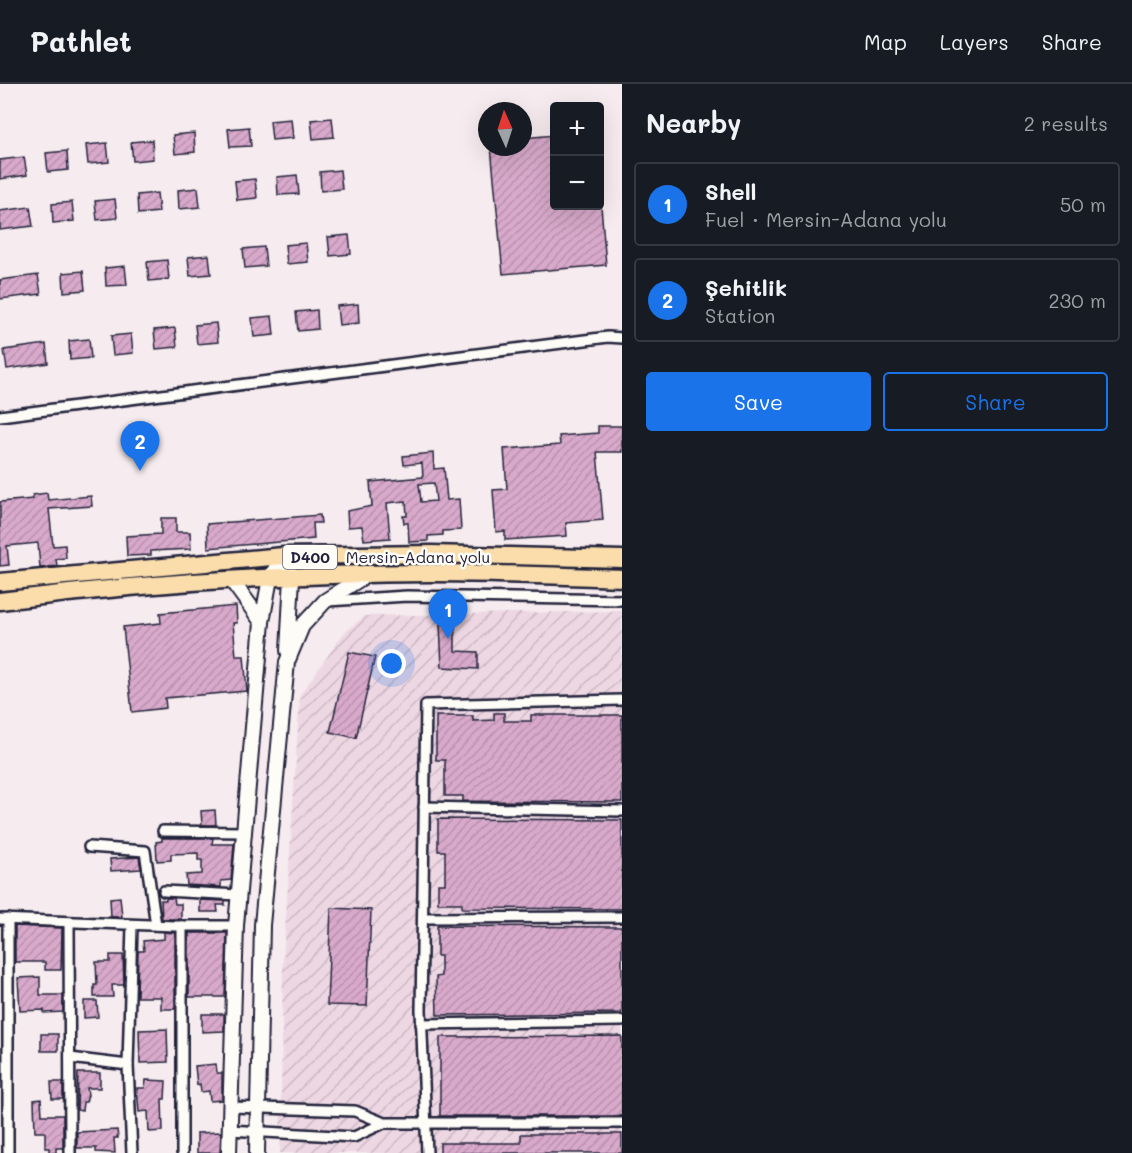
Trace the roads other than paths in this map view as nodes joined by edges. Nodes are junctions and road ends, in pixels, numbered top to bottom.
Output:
1 (622, 338) edge
2 (0, 416) edge
3 (283, 556) junction
4 (622, 559) edge
5 (366, 575) junction
6 (292, 577) junction
7 (270, 578) junction
8 (622, 578) edge
9 (232, 580) junction
10 (0, 582) edge
11 (622, 600) edge
12 (0, 601) edge
13 (325, 601) junction
14 (262, 622) junction
15 (287, 662) junction
16 (622, 700) edge
17 (424, 807) junction
18 (622, 811) edge
19 (163, 831) dead end
20 (243, 832) junction
21 (89, 848) dead end
22 (164, 891) dead end
23 (238, 895) junction
24 (622, 917) edge
25 (423, 918) junction
26 (4, 919) edge
27 (69, 922) junction
28 (132, 925) junction
29 (156, 925) junction
30 (182, 926) junction
31 (236, 926) junction
32 (622, 1021) edge
33 (421, 1024) junction
34 (70, 1058) junction
35 (128, 1065) junction
36 (230, 1107) junction
37 (257, 1108) junction
38 (384, 1123) junction
39 (622, 1123) edge
40 (427, 1124) junction
41 (230, 1130) junction
42 (257, 1131) junction
43 (8, 1153) edge
44 (70, 1153) edge
45 (132, 1153) edge
46 (182, 1153) edge
47 (229, 1153) edge
48 (257, 1153) edge
49 (427, 1153) edge

1 - 2 street
3 - 4 highway, Mersin-Adana yolu / D400
3 - 6 main road
3 - 7 main road
3 - 10 highway, Mersin-Adana yolu / D400
5 - 6 highway, Mersin-Adana yolu / D400
5 - 8 highway, Mersin-Adana yolu / D400
5 - 13 main road
6 - 7 highway, Mersin-Adana yolu / D400
6 - 15 main road
7 - 9 highway, Mersin-Adana yolu / D400
7 - 14 main road
9 - 12 highway, Mersin-Adana yolu / D400
9 - 14 main road
11 - 13 street
13 - 15 main road
14 - 20 main road
15 - 37 main road
16 - 17 street
17 - 18 street
17 - 25 street
19 - 20 street
20 - 23 main road
21 - 29 street
22 - 23 street
23 - 31 main road
24 - 25 street
25 - 33 street
26 - 27 street
26 - 43 street
27 - 28 street
27 - 34 street
28 - 29 street
28 - 35 street
29 - 30 street
30 - 31 street
30 - 46 street
31 - 36 main road
32 - 33 street
33 - 40 street
34 - 35 street
34 - 44 street
35 - 45 street
36 - 37 street
36 - 41 main road
37 - 38 street
37 - 42 main road
38 - 40 street
38 - 42 street
39 - 40 street
40 - 49 street
41 - 42 street
41 - 47 main road
42 - 48 main road

